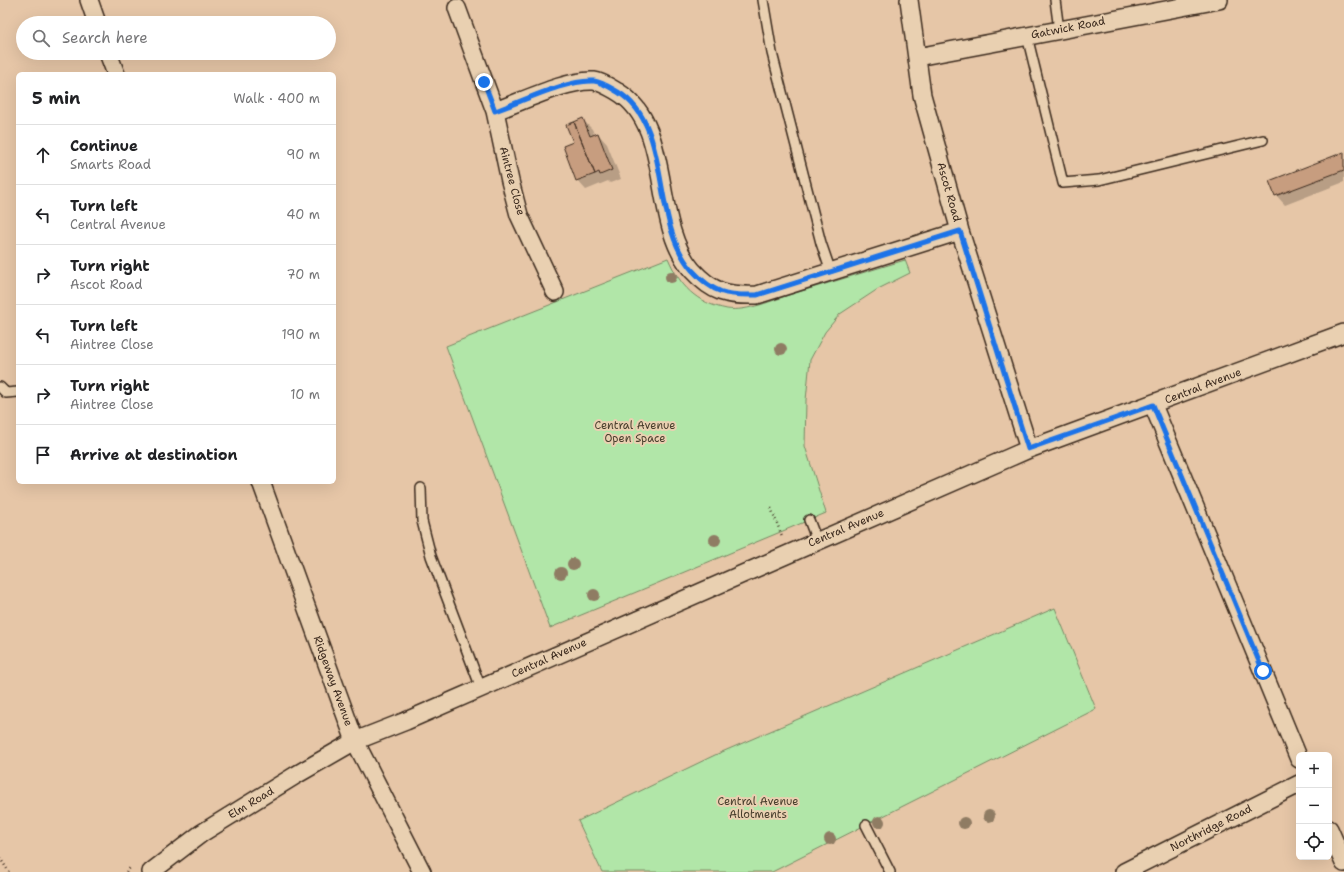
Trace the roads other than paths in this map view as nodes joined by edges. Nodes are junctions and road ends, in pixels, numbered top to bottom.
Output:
1 (89, 0) edge
2 (764, 0) edge
3 (909, 0) edge
4 (1055, 0) edge
5 (1219, 0) edge
6 (457, 8) dead end
7 (95, 16) edge
8 (1060, 30) junction
9 (1027, 36) junction
10 (917, 57) junction
11 (111, 60) edge
12 (115, 72) edge
13 (495, 111) junction
14 (1263, 140) dead end
15 (960, 231) junction
16 (831, 272) junction
17 (555, 292) dead end
18 (1344, 333) edge
19 (0, 387) edge
20 (16, 392) edge
21 (1153, 405) junction
22 (1028, 449) junction
23 (262, 484) edge
24 (421, 488) dead end
25 (808, 520) dead end
26 (817, 541) junction
27 (481, 688) junction
28 (355, 741) junction
29 (1296, 753) edge
30 (1296, 786) edge
31 (866, 825) dead end
32 (1332, 836) edge
33 (1344, 863) edge
34 (152, 872) edge
35 (422, 872) edge
36 (890, 872) edge
37 (1124, 872) edge

1 - 7 street
2 - 16 lane
3 - 10 street, Ascot Road
4 - 8 lane
5 - 8 street, Gatwick Road
6 - 13 street, Aintree Close
8 - 9 street, Gatwick Road
9 - 10 street, Gatwick Road
9 - 14 lane
10 - 15 street, Ascot Road
11 - 12 street
13 - 16 street
13 - 17 street, Aintree Close
15 - 16 street
15 - 22 street, Ascot Road
18 - 21 street, Central Avenue
19 - 20 lane
21 - 22 street, Central Avenue
21 - 29 street
22 - 26 street, Central Avenue
23 - 28 street, Ridgeway Avenue
24 - 27 lane
25 - 26 lane
26 - 27 street, Central Avenue
27 - 28 street, Central Avenue
28 - 34 street, Elm Road
28 - 35 street, Ridgeway Avenue
30 - 37 street, Northridge Road
31 - 36 lane
32 - 33 street

